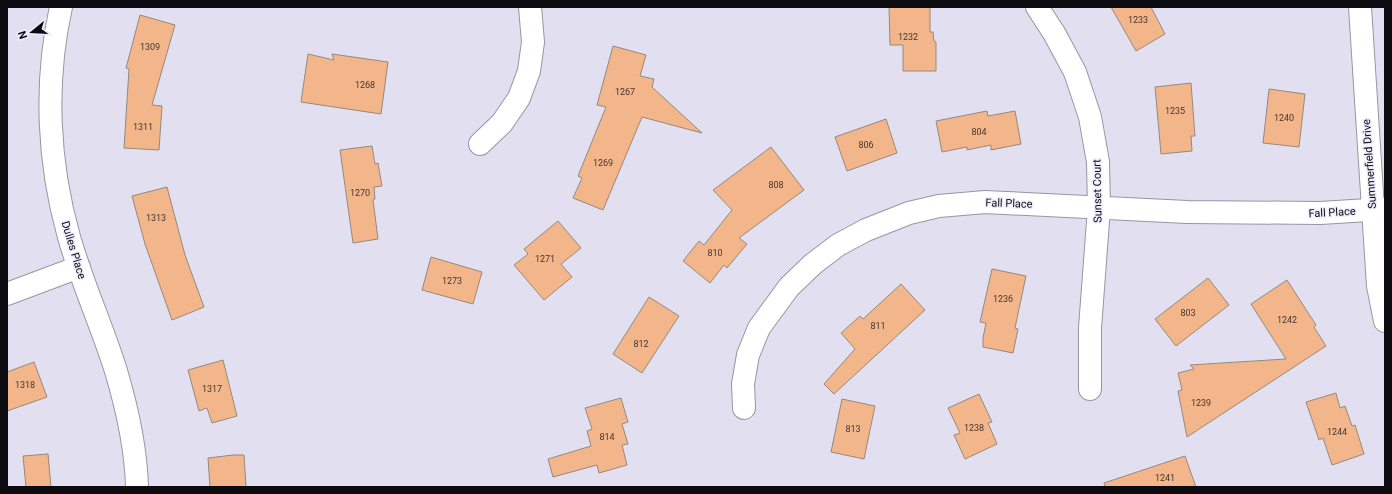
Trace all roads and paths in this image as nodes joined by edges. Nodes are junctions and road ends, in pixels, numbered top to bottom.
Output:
1 (61, 7) edge
2 (530, 7) edge
3 (1037, 7) edge
4 (1360, 7) edge
5 (480, 144) dead end
6 (1099, 208) junction
7 (1379, 209) edge
8 (79, 267) junction
9 (7, 294) edge
10 (1385, 321) edge
11 (1090, 389) dead end
12 (744, 408) dead end
13 (137, 487) edge

1 - 8 street, Dulles Place
2 - 5 street
3 - 6 street, Sunset Court
4 - 7 street, Summerfield Drive
6 - 7 street, Fall Place
6 - 11 street, Sunset Court
6 - 12 street, Fall Place
7 - 10 street, Summerfield Drive
8 - 9 street
8 - 13 street, Dulles Place

